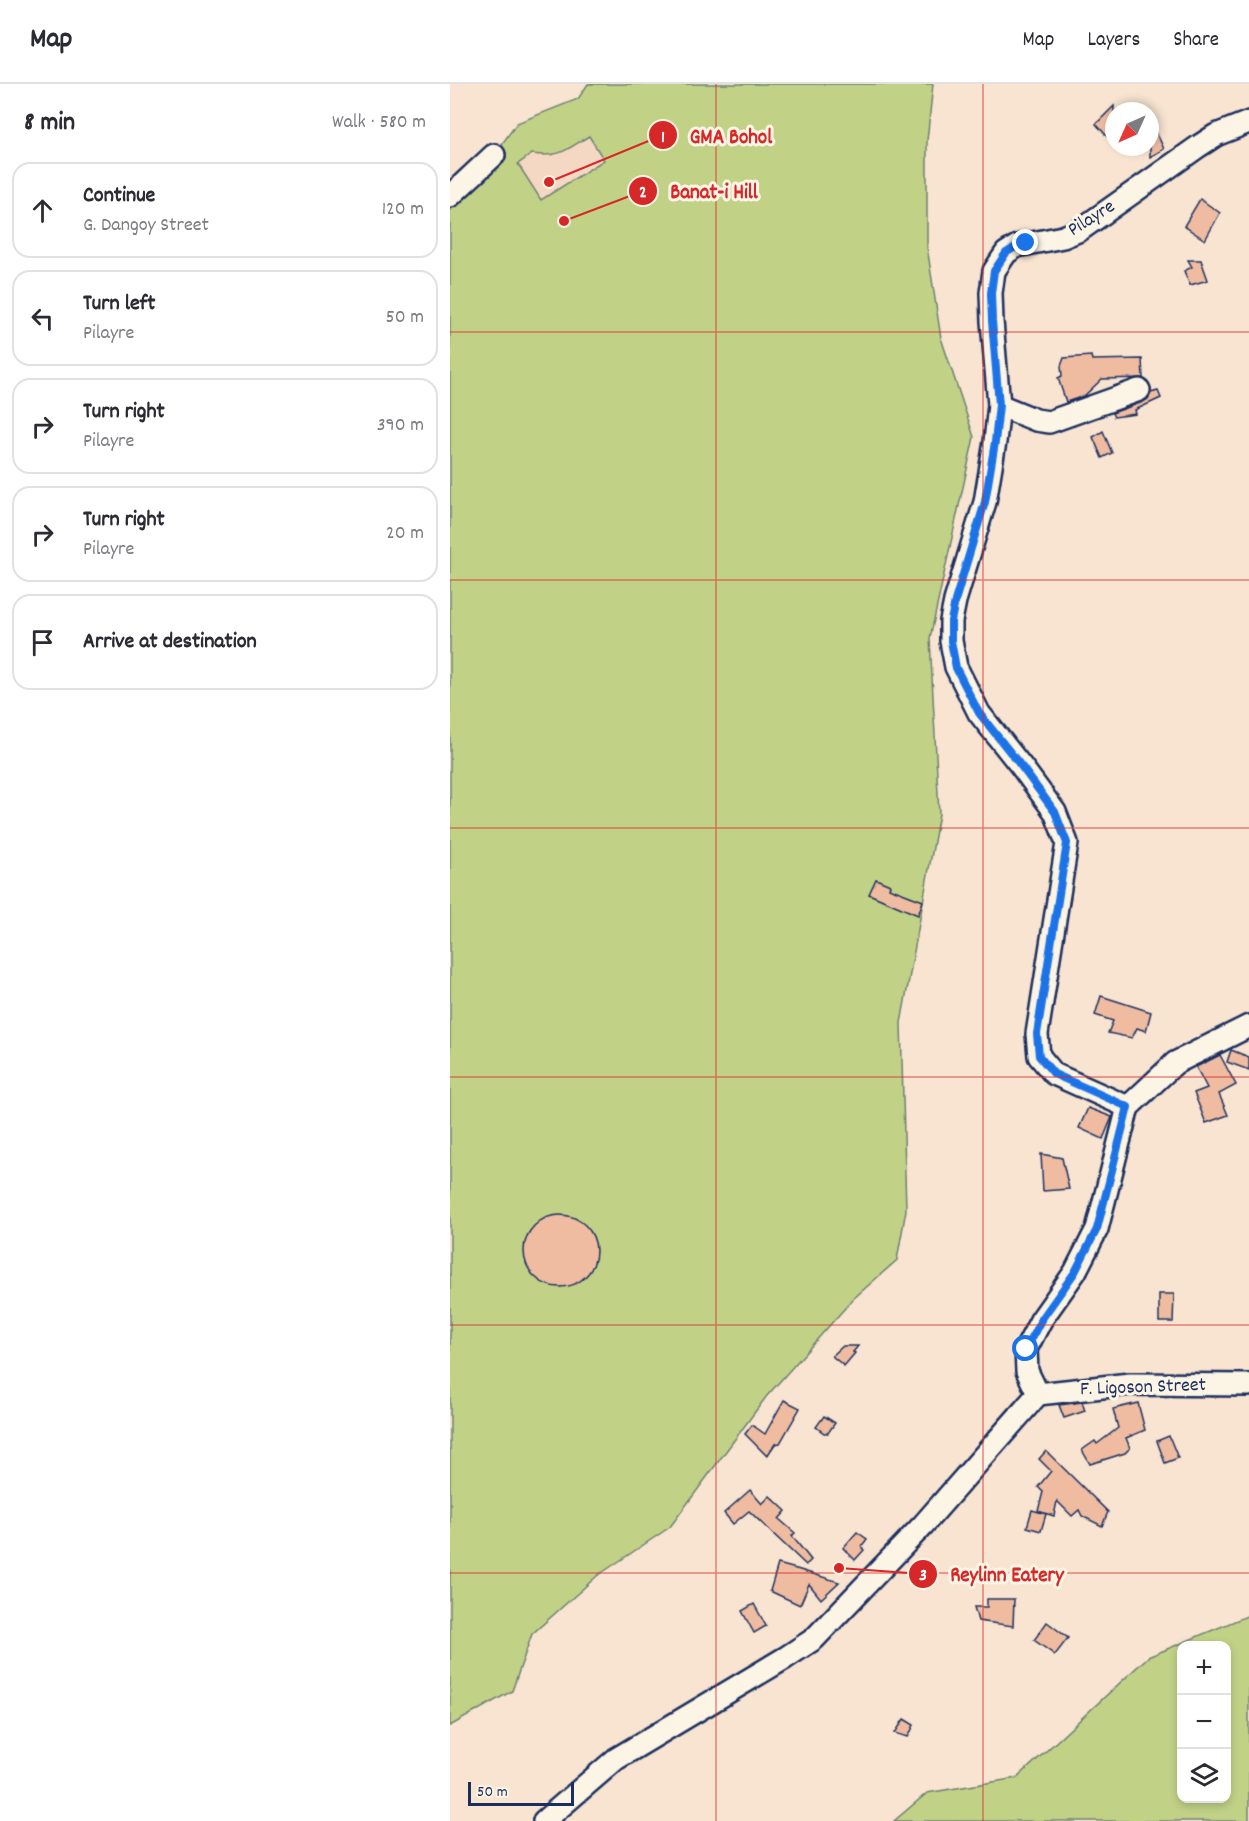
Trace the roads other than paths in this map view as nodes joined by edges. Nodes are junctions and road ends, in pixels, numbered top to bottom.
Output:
1 (1249, 122) edge
2 (494, 155) dead end
3 (450, 196) edge
4 (1139, 390) dead end
5 (999, 405) junction
6 (1249, 1026) edge
7 (1128, 1107) junction
8 (1249, 1385) edge
9 (1038, 1394) junction
10 (544, 1821) edge

1 - 5 street, Pilayre
2 - 3 street
4 - 5 street
5 - 7 street, Pilayre
6 - 7 street
7 - 9 street
8 - 9 street, F. Ligoson Street
9 - 10 street

